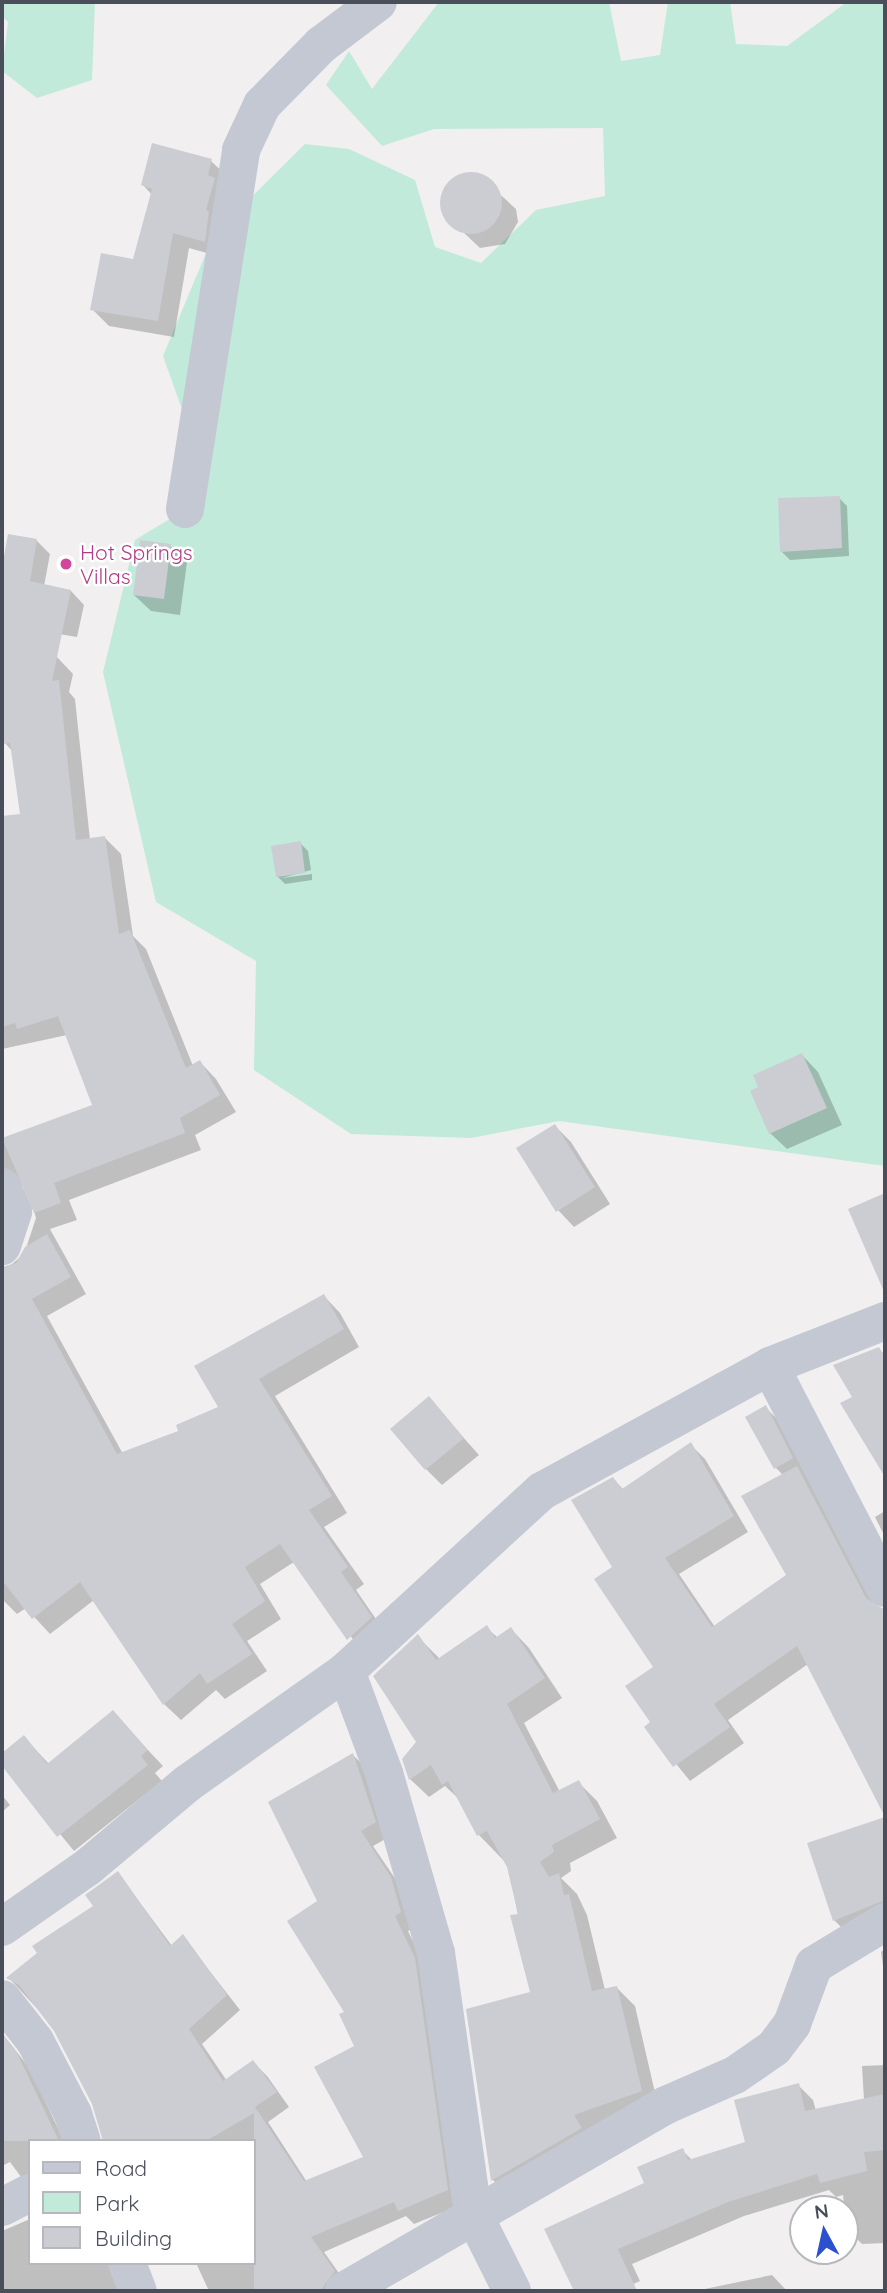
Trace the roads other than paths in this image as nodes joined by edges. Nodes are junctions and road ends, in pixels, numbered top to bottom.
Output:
1 (378, 2) edge
2 (185, 509) dead end
3 (2, 1187) edge
4 (2, 1247) edge
5 (885, 1321) edge
6 (770, 1366) junction
7 (885, 1588) edge
8 (346, 1671) junction
9 (885, 1922) edge
10 (2, 1927) edge
11 (2, 1999) edge
12 (81, 2139) edge
13 (28, 2194) edge
14 (2, 2207) edge
15 (473, 2213) junction
16 (128, 2265) edge
17 (138, 2291) edge
18 (344, 2291) edge
19 (512, 2291) edge

1 - 2 street
3 - 4 street
5 - 6 street
6 - 7 street
6 - 8 street
8 - 10 street
8 - 15 street
9 - 15 street
11 - 12 street
13 - 14 street
15 - 18 street
15 - 19 street
16 - 17 street

